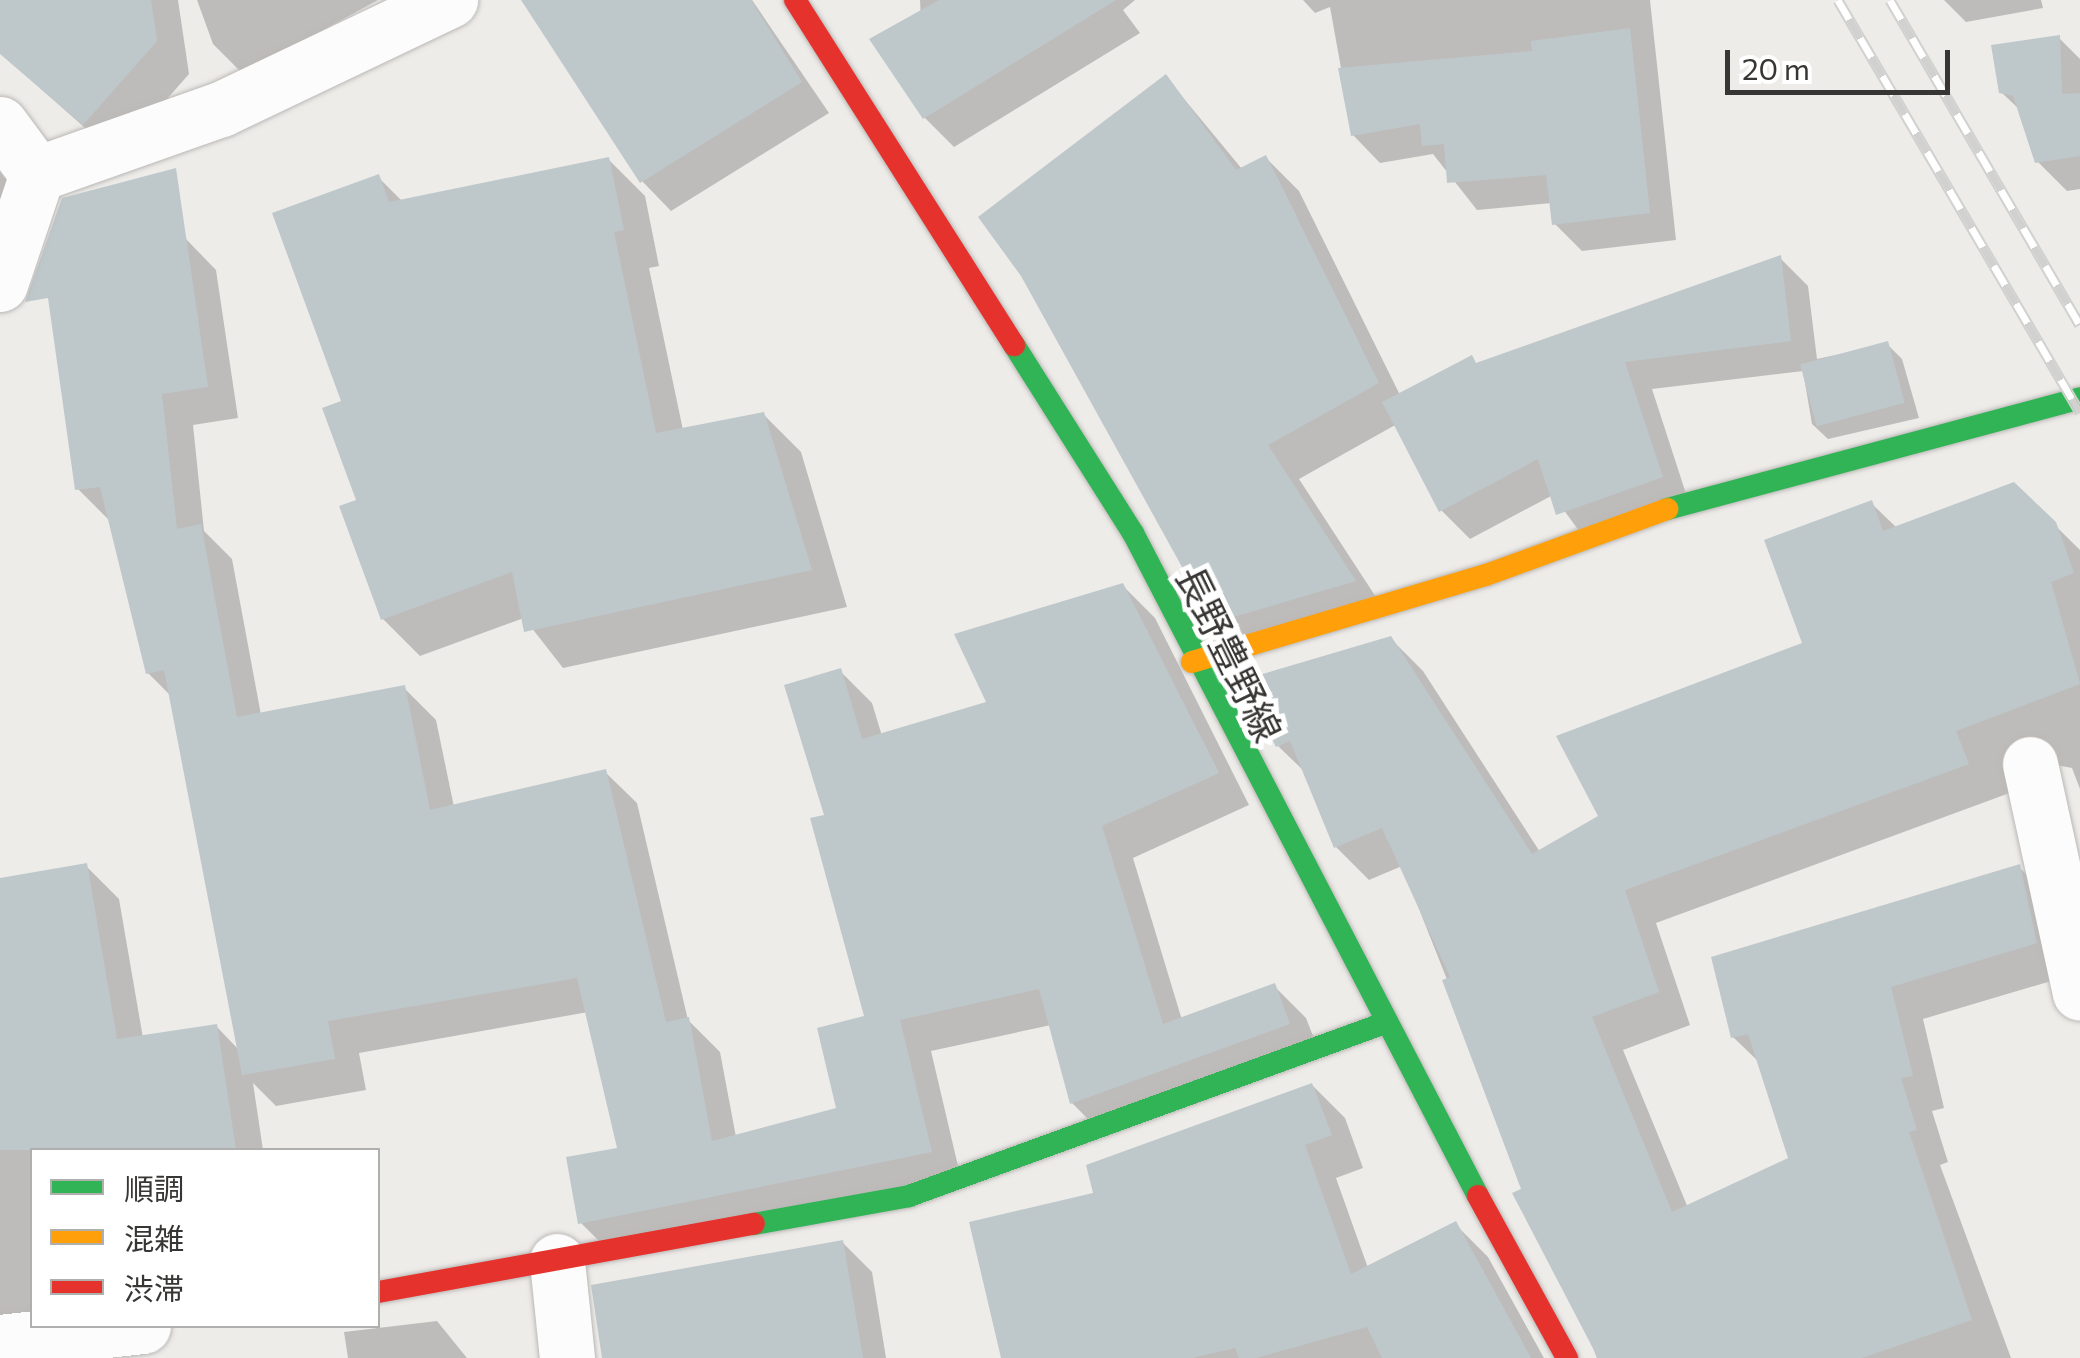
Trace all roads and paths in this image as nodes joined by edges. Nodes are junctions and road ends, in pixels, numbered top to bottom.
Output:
1 (450, 0) edge
2 (794, 0) edge
3 (0, 124) edge
4 (37, 174) junction
5 (0, 284) edge
6 (2080, 398) edge
7 (1192, 662) junction
8 (2030, 764) dead end
9 (2080, 993) edge
10 (1382, 1024) junction
11 (557, 1261) junction
12 (380, 1292) edge
13 (125, 1328) edge
14 (0, 1342) edge
15 (567, 1358) edge
16 (1567, 1358) edge

1 - 4 street
2 - 7 street, 長野豊野線
3 - 4 street
4 - 5 street
6 - 7 street
7 - 10 street, 長野豊野線
8 - 9 street
10 - 11 street
10 - 16 street, 長野豊野線
11 - 12 street
11 - 15 street
13 - 14 street

